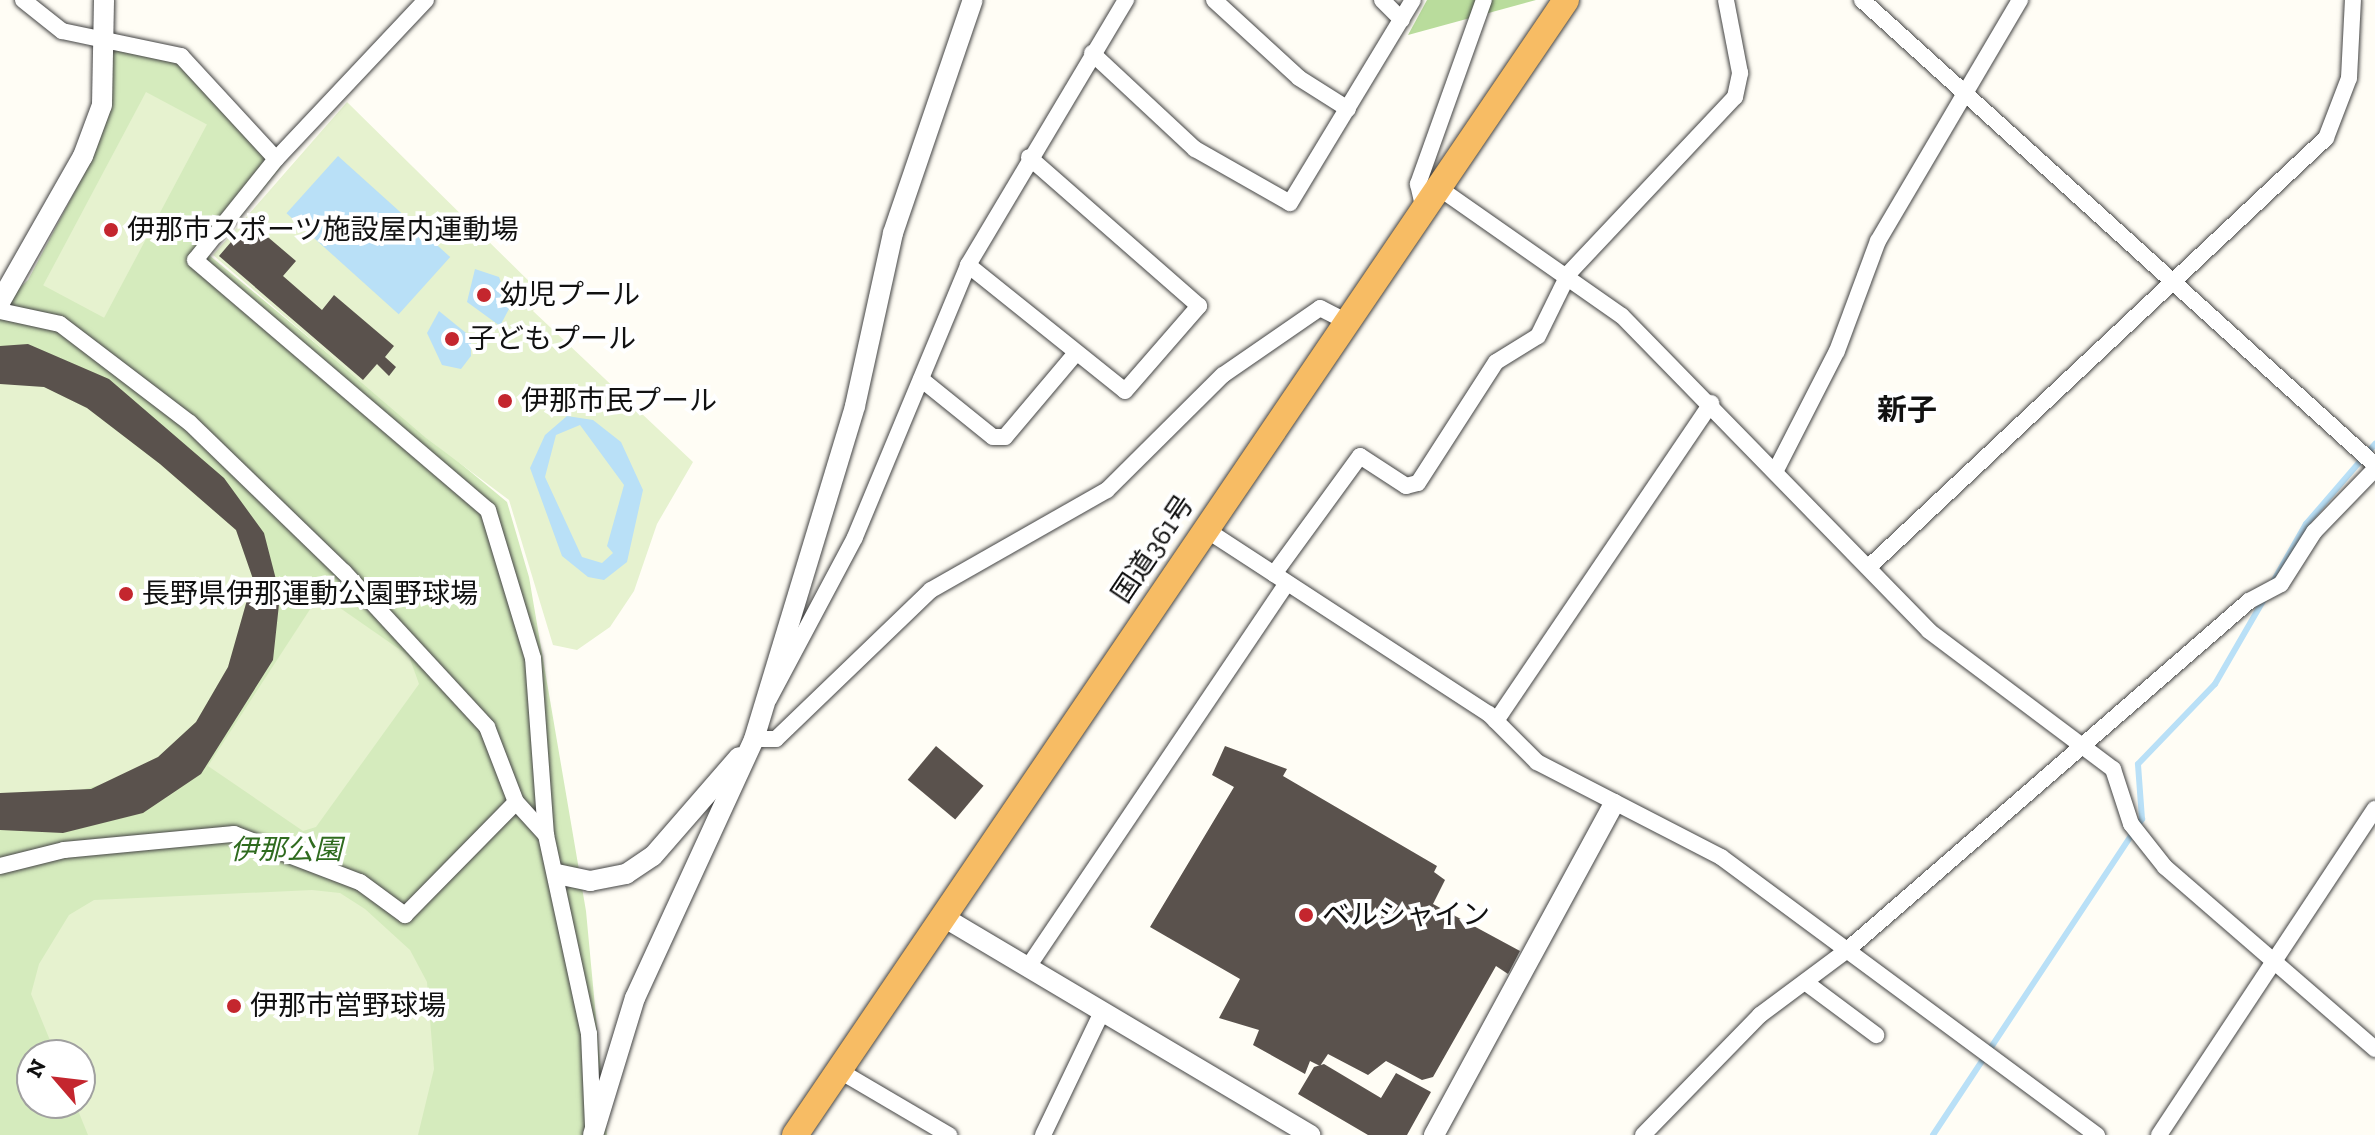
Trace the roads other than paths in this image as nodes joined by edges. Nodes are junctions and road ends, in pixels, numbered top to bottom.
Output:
1 (23, 0) edge
2 (104, 0) edge
3 (426, 0) edge
4 (973, 0) edge
5 (1126, 0) edge
6 (1214, 0) edge
7 (1382, 0) edge
8 (1413, 0) edge
9 (1484, 0) edge
10 (1566, 0) edge
11 (1726, 0) edge
12 (1862, 0) edge
13 (2020, 0) edge
14 (2353, 0) edge
15 (1402, 20) junction
16 (105, 44) junction
17 (1092, 53) junction
18 (1965, 94) junction
19 (1348, 109) junction
20 (1029, 157) junction
21 (276, 159) junction
22 (1439, 188) junction
23 (1424, 211) junction
24 (968, 265) junction
25 (1569, 273) junction
26 (2172, 284) junction
27 (0, 302) edge
28 (0, 311) edge
29 (1348, 322) junction
30 (1076, 353) junction
31 (921, 379) junction
32 (1711, 403) junction
33 (2371, 462) edge
34 (1777, 468) junction
35 (1205, 529) junction
36 (1871, 565) junction
37 (1280, 578) junction
38 (758, 713) junction
39 (1496, 721) junction
40 (754, 739) junction
41 (2086, 746) junction
42 (516, 802) junction
43 (1614, 804) junction
44 (2375, 809) edge
45 (546, 835) junction
46 (0, 866) edge
47 (557, 874) junction
48 (945, 918) junction
49 (1846, 951) junction
50 (2275, 963) junction
51 (1028, 967) junction
52 (1805, 982) junction
53 (1102, 1012) junction
54 (1876, 1035) dead end
55 (2375, 1049) edge
56 (838, 1070) junction
57 (593, 1134) edge
58 (795, 1135) edge
59 (949, 1135) edge
60 (1043, 1135) edge
61 (1310, 1135) edge
62 (1434, 1135) edge
63 (1643, 1135) edge
64 (2097, 1135) edge
65 (2159, 1135) edge

1 - 16 street
2 - 16 street
3 - 21 street
4 - 38 street
5 - 17 street
6 - 19 street
7 - 15 street
8 - 15 street
9 - 23 street
10 - 22 highway, 国道361号
11 - 25 street
12 - 18 street
13 - 18 street
14 - 26 street
15 - 19 street
16 - 21 street
16 - 27 street
17 - 19 street
17 - 20 street
18 - 26 street
18 - 34 street
20 - 24 street
20 - 30 street
21 - 45 street
22 - 23 highway, 国道361号
22 - 25 street
23 - 29 highway, 国道361号
24 - 30 street
24 - 31 street
25 - 32 street
25 - 37 street
26 - 33 street
26 - 36 street
28 - 42 street
29 - 35 highway, 国道361号
29 - 40 street
30 - 31 street
31 - 38 street
32 - 34 street
32 - 39 street
33 - 41 street
34 - 36 street
35 - 37 street
35 - 48 highway, 国道361号
36 - 41 street
37 - 39 street
37 - 51 street
38 - 40 street
39 - 43 street
40 - 47 street
40 - 57 street
41 - 49 street
41 - 50 street
42 - 45 street
42 - 46 street
43 - 49 street
43 - 62 street
44 - 50 street
45 - 47 street
47 - 57 street
48 - 51 street
48 - 56 highway, 国道361号
49 - 52 street
49 - 64 street
50 - 55 street
50 - 65 street
51 - 53 street
52 - 54 street
52 - 63 street
53 - 60 street
53 - 61 street
56 - 58 highway, 国道361号
56 - 59 street

